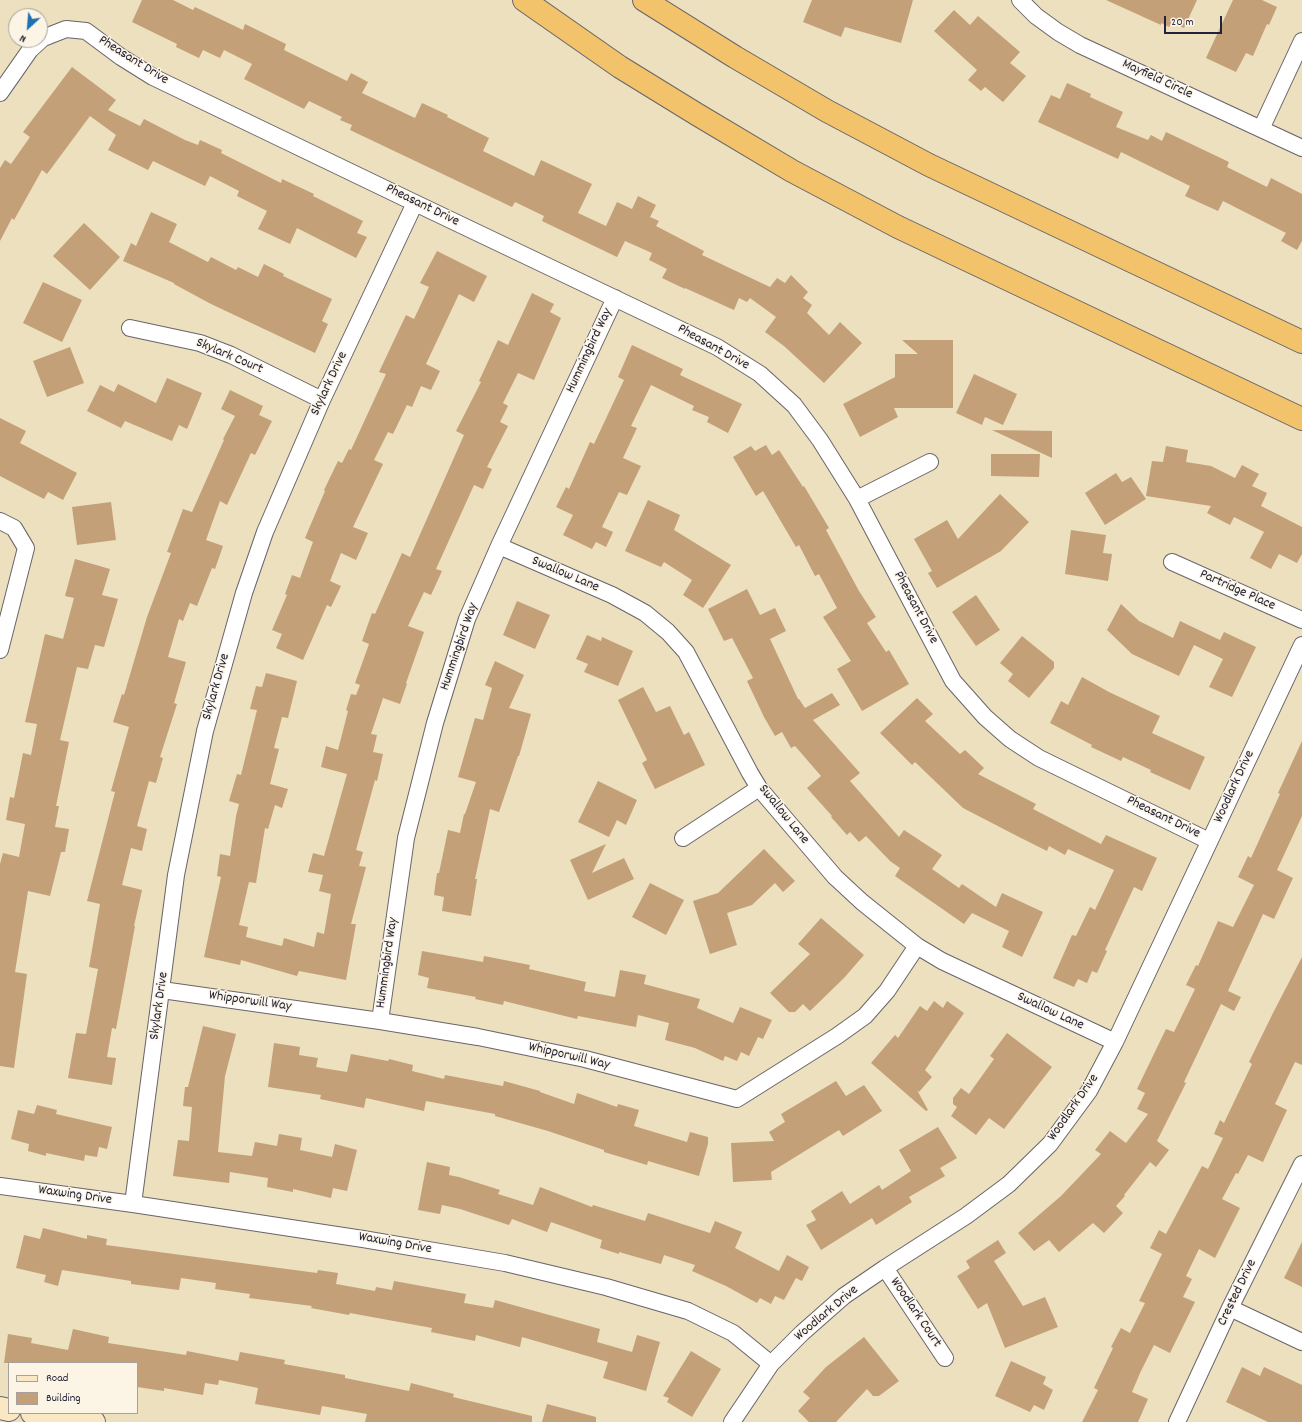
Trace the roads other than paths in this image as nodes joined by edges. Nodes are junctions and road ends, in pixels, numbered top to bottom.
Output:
1 (524, 0) edge
2 (644, 0) edge
3 (1020, 0) edge
4 (1302, 41) edge
5 (0, 93) edge
6 (1261, 129) junction
7 (1302, 148) edge
8 (415, 203) junction
9 (615, 298) junction
10 (130, 328) dead end
11 (1302, 342) edge
12 (322, 400) junction
13 (1302, 419) edge
14 (930, 462) dead end
15 (857, 499) junction
16 (0, 521) edge
17 (499, 546) junction
18 (1172, 562) dead end
19 (1302, 620) edge
20 (1302, 645) edge
21 (0, 650) edge
22 (759, 788) junction
23 (684, 838) dead end
24 (1209, 841) junction
25 (917, 946) junction
26 (162, 990) junction
27 (380, 1020) junction
28 (1115, 1042) junction
29 (1302, 1164) edge
30 (0, 1186) edge
31 (133, 1204) junction
32 (885, 1268) junction
33 (1230, 1308) junction
34 (1302, 1342) edge
35 (945, 1358) dead end
36 (771, 1364) junction
37 (39, 1414) edge
38 (94, 1422) edge
39 (732, 1422) edge
40 (1177, 1422) edge

1 - 13 highway
2 - 11 highway
3 - 6 street, Mayfield Circle
4 - 6 street
5 - 8 street, Pheasant Drive
6 - 7 street, Mayfield Circle
8 - 9 street, Pheasant Drive
8 - 12 street, Skylark Drive
9 - 15 street, Pheasant Drive
9 - 17 street, Hummingbird Way
10 - 12 street, Skylark Court
12 - 26 street, Skylark Drive
14 - 15 street
15 - 24 street, Pheasant Drive
16 - 21 street
17 - 22 street, Swallow Lane
17 - 27 street, Hummingbird Way
18 - 19 street, Partridge Place
20 - 24 street, Woodlark Drive
22 - 23 street
22 - 25 street, Swallow Lane
24 - 28 street, Woodlark Drive
25 - 27 street, Whipporwill Way
25 - 28 street, Swallow Lane
26 - 27 street, Whipporwill Way
26 - 31 street, Skylark Drive
28 - 32 street, Woodlark Drive
29 - 33 street, Crested Drive
30 - 31 street, Waxwing Drive
31 - 36 street, Waxwing Drive
32 - 35 street, Woodlark Court
32 - 36 street, Woodlark Drive
33 - 34 street
33 - 40 street, Crested Drive
36 - 39 street, Woodlark Drive
37 - 38 street

